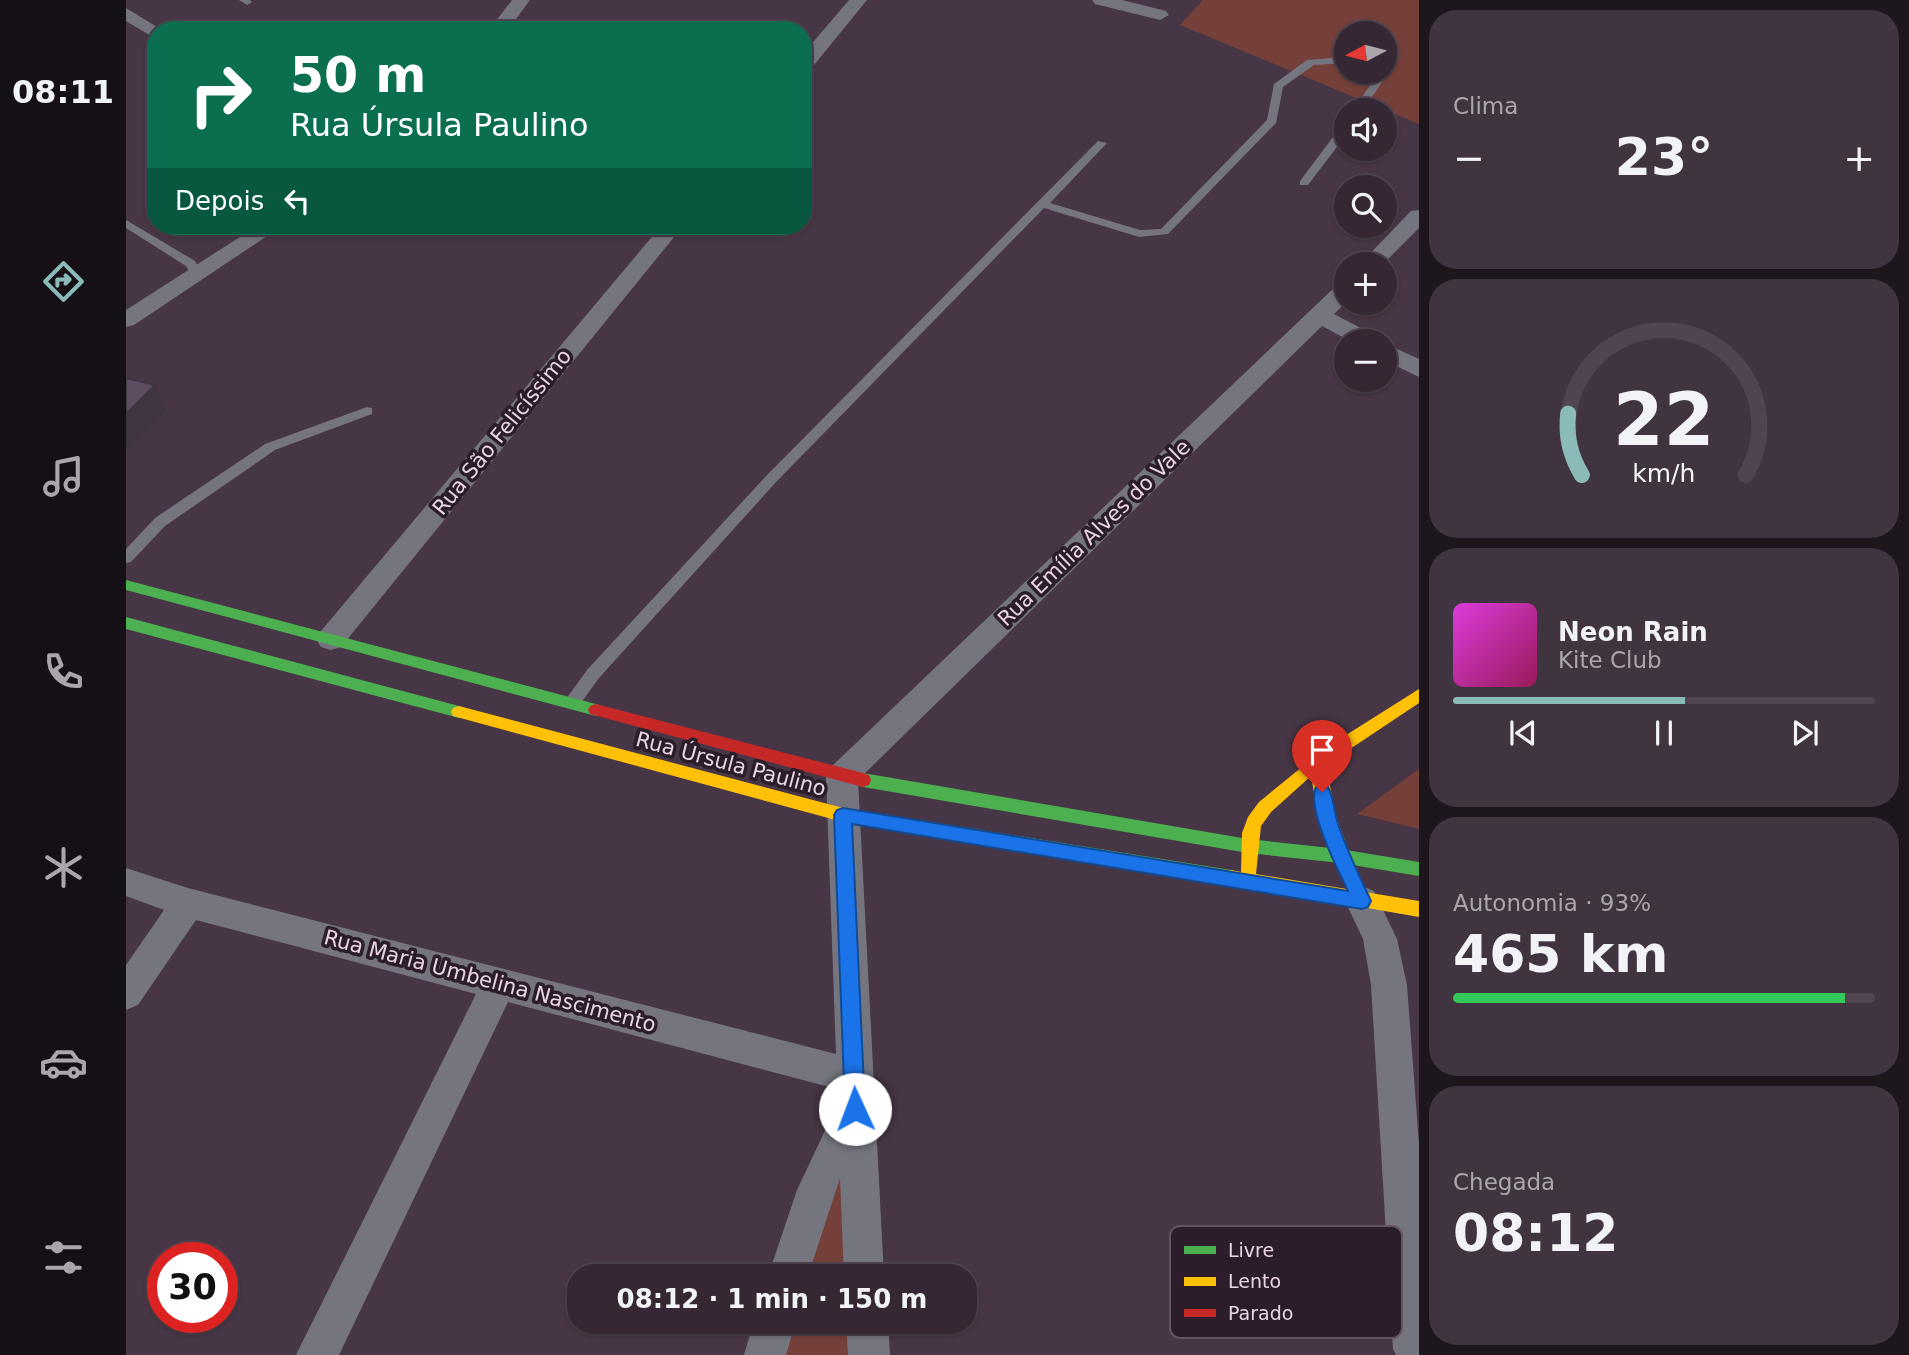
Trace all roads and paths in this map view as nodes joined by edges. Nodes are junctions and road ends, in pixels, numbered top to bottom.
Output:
1 (522, 0) edge
2 (858, 0) edge
3 (1104, 0) edge
4 (126, 13) edge
5 (1160, 15) dead end
6 (505, 21) edge
7 (147, 28) edge
8 (812, 55) edge
9 (1334, 61) edge
10 (1378, 84) edge
11 (1367, 98) edge
12 (1102, 143) dead end
13 (1334, 143) edge
14 (1304, 183) dead end
15 (1042, 204) junction
16 (1419, 216) edge
17 (126, 223) edge
18 (257, 235) edge
19 (665, 235) edge
20 (1383, 252) edge
21 (197, 274) junction
22 (1334, 301) edge
23 (1320, 315) junction
24 (126, 320) edge
25 (1346, 329) edge
26 (1397, 357) edge
27 (1419, 369) edge
28 (367, 411) dead end
29 (126, 558) edge
30 (126, 585) edge
31 (126, 623) edge
32 (331, 639) junction
33 (1419, 695) edge
34 (572, 704) junction
35 (1318, 766) junction
36 (842, 776) junction
37 (1272, 803) junction
38 (1237, 814) dead end
39 (843, 815) junction
40 (1203, 822) dead end
41 (1155, 830) junction
42 (1248, 846) junction
43 (1340, 856) junction
44 (1419, 869) edge
45 (126, 882) edge
46 (1250, 883) junction
47 (1362, 901) junction
48 (188, 903) junction
49 (1419, 909) edge
50 (499, 983) junction
51 (126, 994) edge
52 (855, 1093) junction
53 (792, 1264) edge
54 (863, 1264) edge
55 (771, 1334) edge
56 (868, 1334) edge
57 (1414, 1349) dead end
58 (317, 1355) edge
59 (765, 1355) edge
60 (869, 1355) edge

1 - 6 street
2 - 8 street
3 - 5 street
4 - 7 street
9 - 15 lane
10 - 11 lane
12 - 15 lane
13 - 14 lane
15 - 34 lane
16 - 20 street
17 - 21 lane
18 - 21 street
19 - 32 street, Rua São Felicíssimo
21 - 24 street
22 - 23 street, Rua Emília Alves do Vale
23 - 25 street
23 - 36 street, Rua Emília Alves do Vale
26 - 27 street
28 - 29 lane
30 - 32 main road, Rua Úrsula Paulino
31 - 39 main road, Rua Úrsula Paulino
32 - 34 main road, Rua Úrsula Paulino
33 - 35 main road
34 - 36 main road, Rua Úrsula Paulino
35 - 37 main road
35 - 43 main road
36 - 39 street
36 - 41 main road, Rua Úrsula Paulino
37 - 38 main road
37 - 42 main road
39 - 46 main road, Rua Úrsula Paulino
39 - 52 street
40 - 41 main road
41 - 42 main road, Rua Úrsula Paulino
42 - 43 main road, Rua Úrsula Paulino
42 - 46 main road
43 - 44 main road, Rua Úrsula Paulino
43 - 47 main road
45 - 48 street, Rua Maria Umbelina Nascimento
46 - 47 main road, Rua Úrsula Paulino
47 - 49 main road, Rua Úrsula Paulino
47 - 57 street
48 - 50 street, Rua Maria Umbelina Nascimento
48 - 51 street
50 - 52 street, Rua Maria Umbelina Nascimento
50 - 58 street
52 - 53 street
52 - 54 street
55 - 59 street
56 - 60 street

